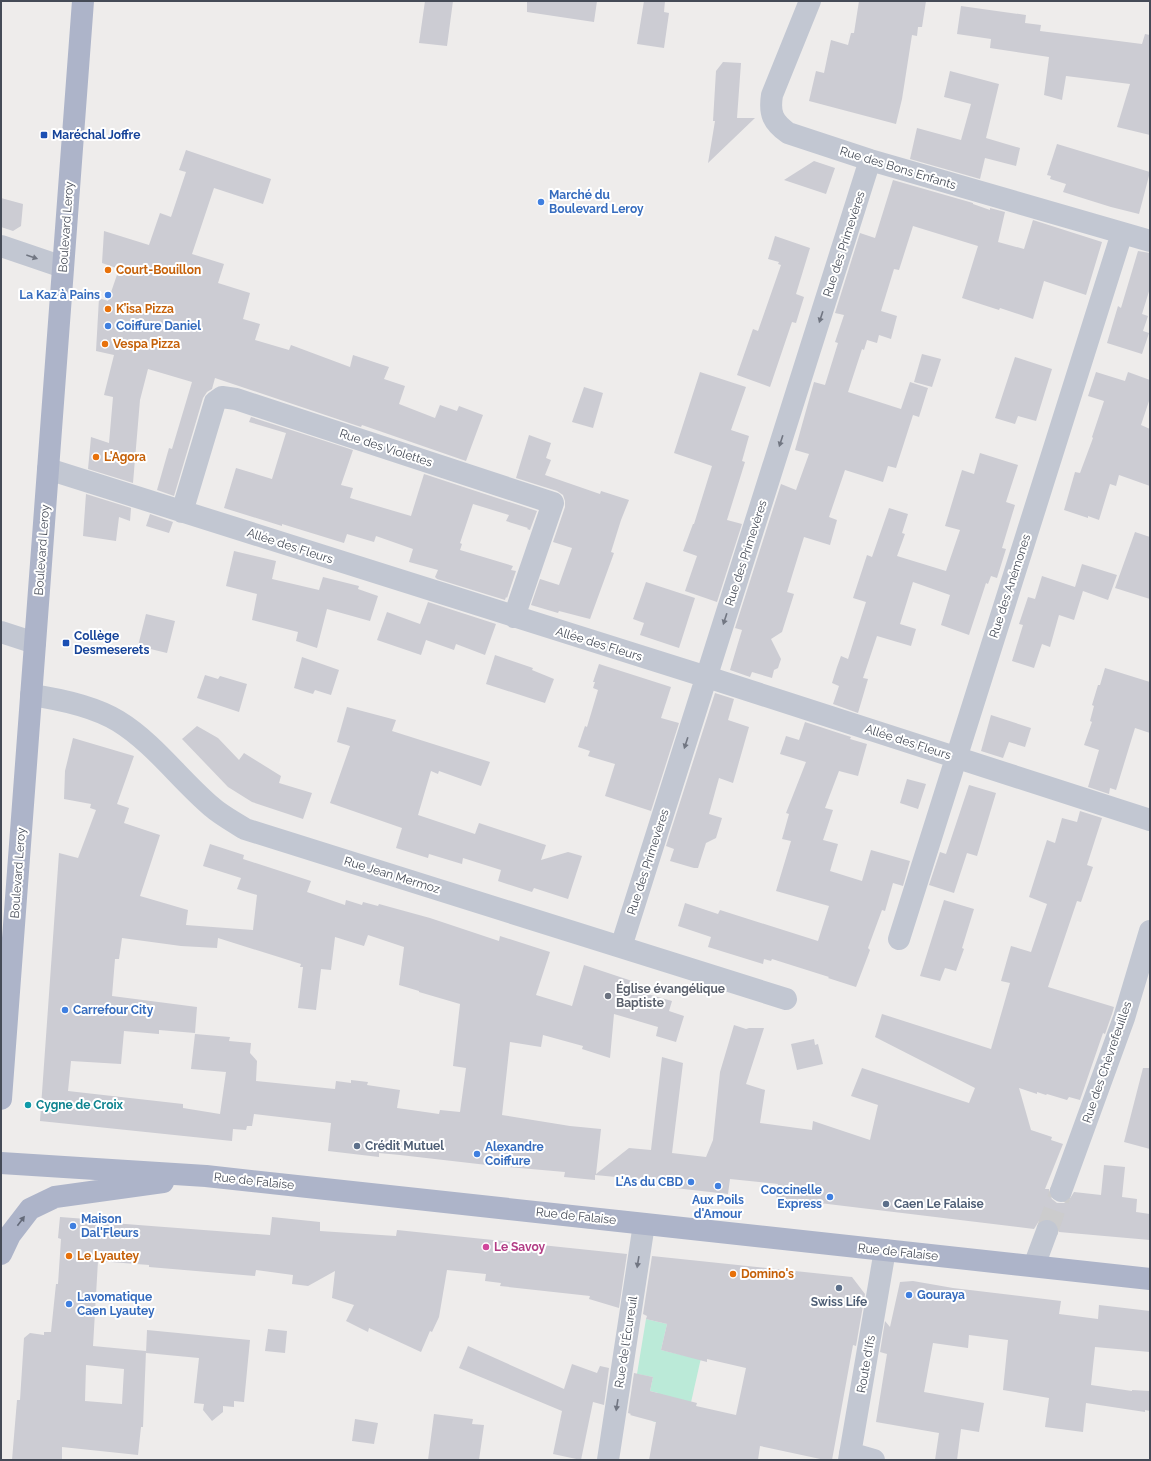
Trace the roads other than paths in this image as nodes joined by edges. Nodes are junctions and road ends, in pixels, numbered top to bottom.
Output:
1 (83, 1) edge
2 (810, 1) edge
3 (870, 160) junction
4 (1122, 233) junction
5 (1150, 241) edge
6 (1, 246) edge
7 (63, 267) junction
8 (48, 469) junction
9 (182, 512) junction
10 (514, 617) junction
11 (1, 632) edge
12 (35, 643) junction
13 (707, 677) junction
14 (31, 695) junction
15 (956, 757) junction
16 (1150, 820) edge
17 (1150, 931) edge
18 (898, 939) dead end
19 (622, 947) junction
20 (786, 999) dead end
21 (1, 1099) edge
22 (1, 1163) edge
23 (206, 1176) junction
24 (1061, 1191) tunnel mouth
25 (644, 1224) junction
26 (1047, 1231) tunnel mouth
27 (885, 1250) junction
28 (1, 1254) edge
29 (1034, 1266) junction
30 (1150, 1279) edge
31 (850, 1456) edge
32 (608, 1460) edge
33 (874, 1460) edge

1 - 7 main road, Boulevard Leroy
2 - 3 street, Rue des Bons Enfants
3 - 4 street, Rue des Bons Enfants
3 -> 13 street, Rue des Primevères
4 - 5 street, Rue des Bons Enfants
4 - 15 street, Rue des Anémones
6 -> 7 street
7 - 8 main road, Boulevard Leroy
8 - 9 street, Allée des Fleurs
8 - 12 main road, Boulevard Leroy
9 - 10 street, Allée des Fleurs
9 - 10 street, Rue des Violettes
10 - 13 street, Allée des Fleurs
11 - 12 street
12 - 14 main road, Boulevard Leroy
13 - 15 street, Allée des Fleurs
13 -> 19 street, Rue des Primevères
14 - 19 street, Rue Jean Mermoz
14 - 21 main road, Boulevard Leroy
15 - 16 street, Allée des Fleurs
15 - 18 street, Rue des Anémones
17 - 24 street, Rue des Chèvrefeuilles
19 - 20 street, Rue Jean Mermoz
22 - 23 main road, Rue de Falaise
23 - 25 main road, Rue de Falaise
28 -> 23 main road
25 - 27 main road, Rue de Falaise
25 -> 32 street, Rue de l'Écureuil
26 - 29 street
27 - 29 main road, Rue de Falaise
27 - 31 street, Route d'Ifs
29 - 30 main road, Rue de Falaise
31 - 33 street, Route d'Ifs

